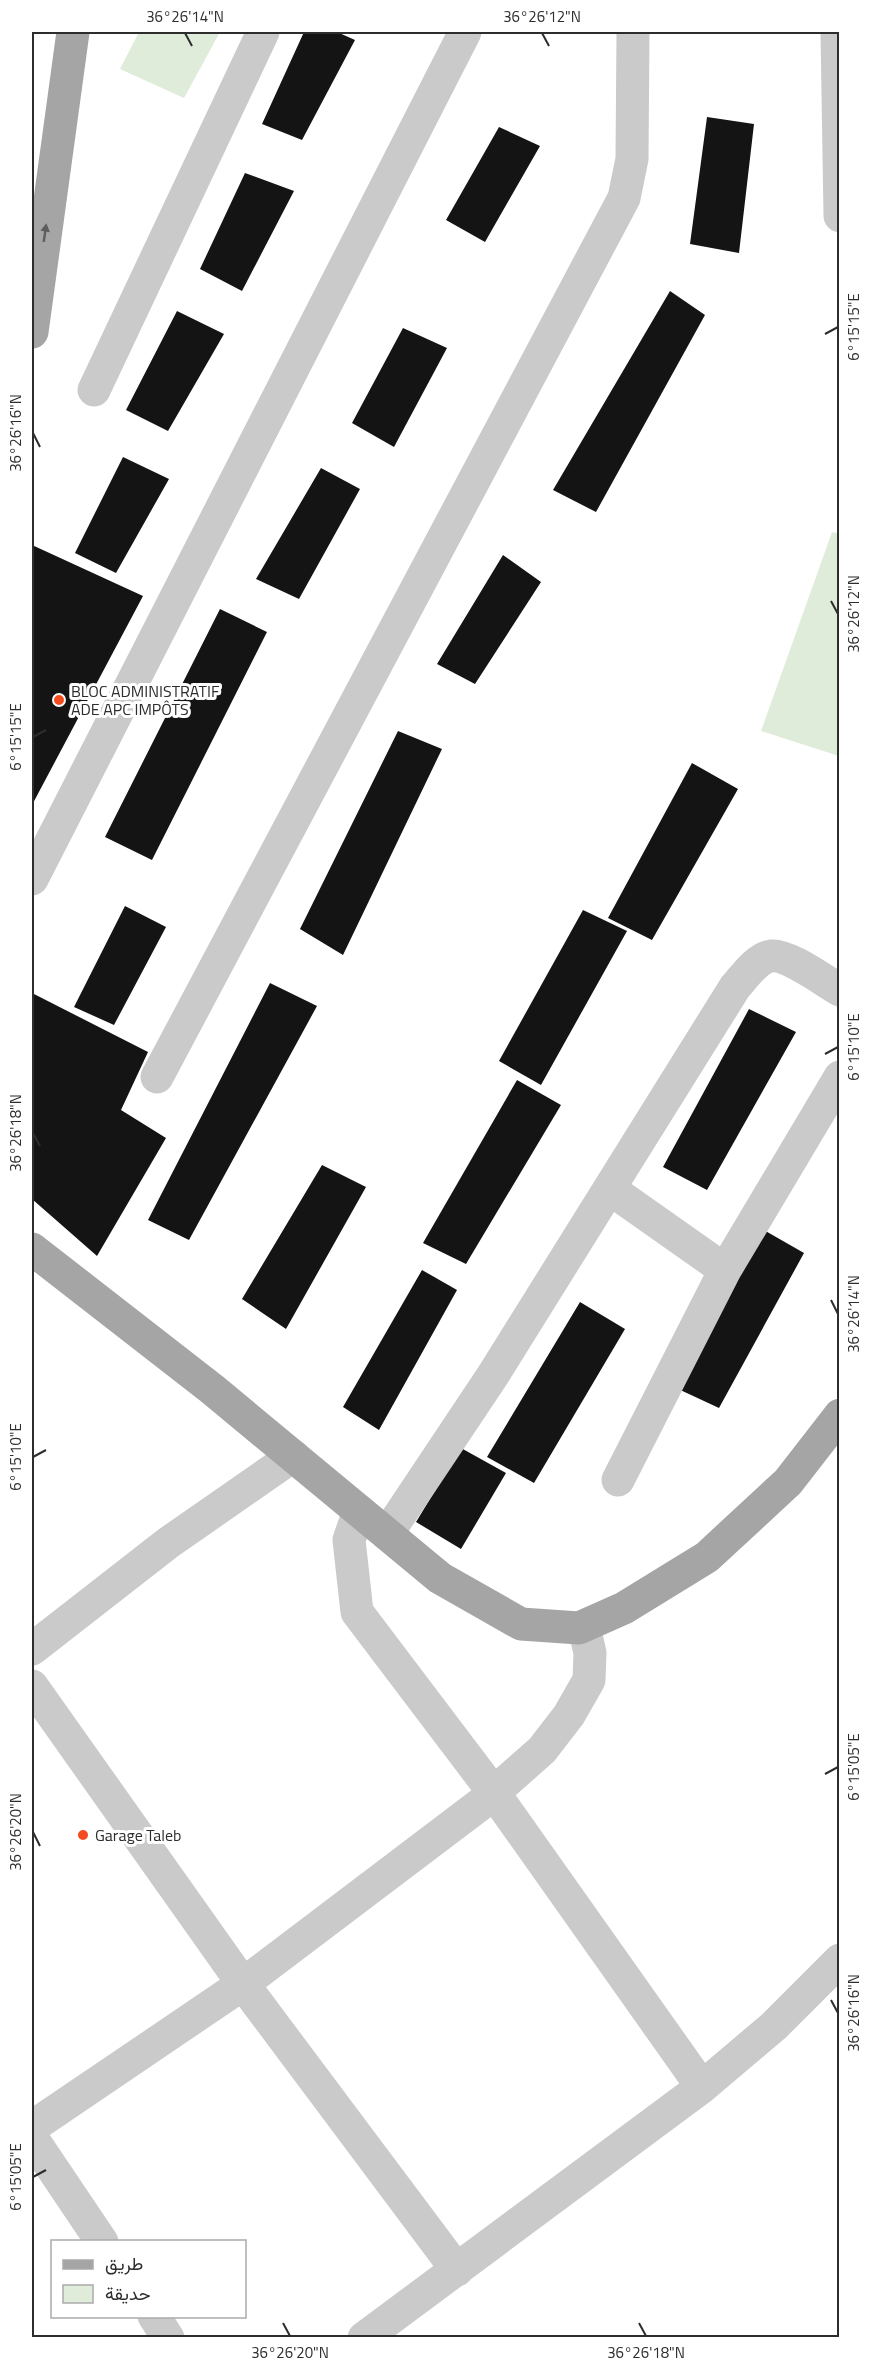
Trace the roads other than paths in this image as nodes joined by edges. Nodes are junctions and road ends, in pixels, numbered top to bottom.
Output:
1 (73, 32) edge
2 (263, 32) edge
3 (465, 32) edge
4 (633, 32) edge
5 (837, 32) edge
6 (840, 216) edge
7 (32, 332) edge
8 (94, 390) dead end
9 (32, 879) edge
10 (840, 990) edge
11 (158, 1077) dead end
12 (840, 1077) edge
13 (610, 1189) junction
14 (32, 1249) edge
15 (725, 1270) junction
16 (840, 1415) edge
17 (293, 1456) junction
18 (618, 1480) dead end
19 (359, 1511) junction
20 (387, 1534) junction
21 (584, 1626) junction
22 (32, 1649) edge
23 (32, 1686) edge
24 (494, 1793) junction
25 (840, 1960) edge
26 (243, 1984) junction
27 (702, 2087) junction
28 (32, 2127) edge
29 (32, 2138) edge
30 (101, 2240) edge
31 (457, 2270) junction
32 (154, 2318) edge
33 (168, 2337) edge
34 (364, 2337) edge

7 -> 1 main road
2 - 8 street
3 - 9 street
4 - 11 street
5 - 6 street
10 - 13 street
12 - 15 street
13 - 15 street
13 - 20 street
14 - 17 main road
15 - 18 street
16 - 21 main road
17 - 19 main road
17 - 22 street
19 - 20 main road
19 - 24 street
20 - 21 main road
21 - 24 street
23 - 26 street
24 - 26 street
24 - 27 street
25 - 27 street
26 - 28 street
26 - 31 street
27 - 31 street
29 - 30 street
31 - 34 street
32 - 33 street

